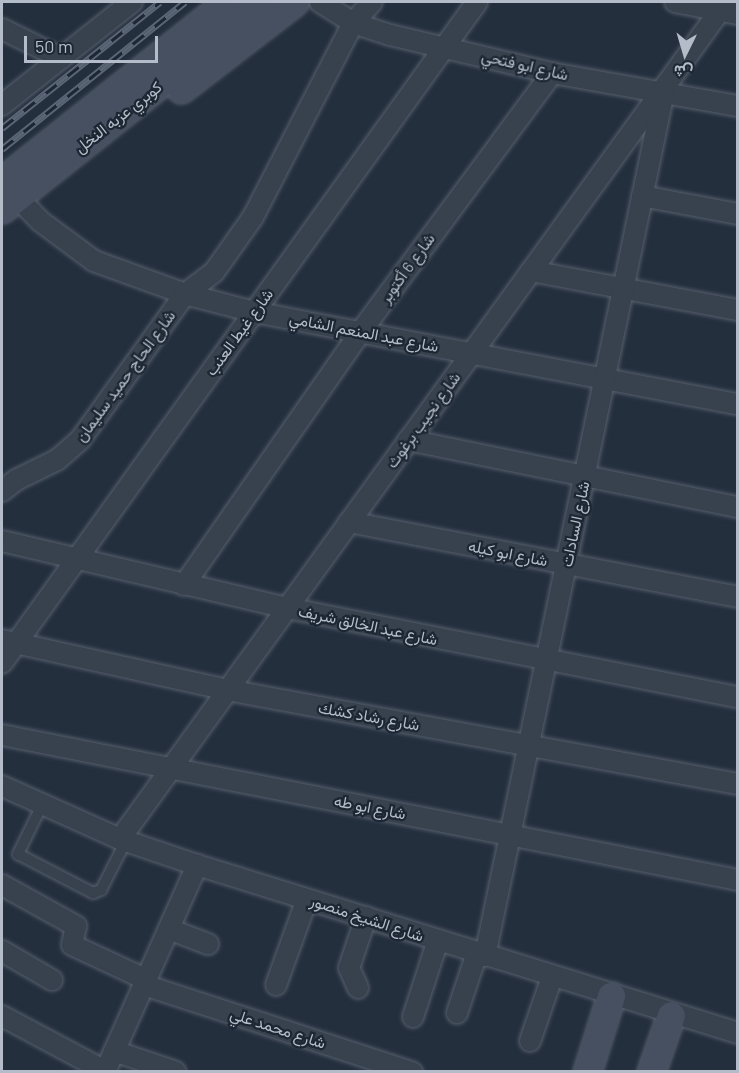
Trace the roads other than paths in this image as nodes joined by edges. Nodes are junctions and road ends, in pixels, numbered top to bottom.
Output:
1 (132, 2) edge
2 (227, 2) edge
3 (262, 2) edge
4 (294, 2) edge
5 (320, 2) edge
6 (372, 2) edge
7 (477, 2) edge
8 (675, 2) edge
9 (728, 9) edge
10 (353, 23) junction
11 (2, 29) edge
12 (445, 46) junction
13 (61, 58) junction
14 (552, 73) junction
15 (150, 91) junction
16 (662, 92) junction
17 (2, 105) edge
18 (738, 106) edge
19 (74, 138) junction
20 (7, 196) edge
21 (642, 196) junction
22 (738, 213) edge
23 (531, 271) junction
24 (623, 288) junction
25 (185, 294) junction
26 (738, 310) edge
27 (254, 312) junction
28 (362, 330) junction
29 (472, 353) junction
30 (605, 378) junction
31 (738, 404) edge
32 (408, 440) junction
33 (585, 476) junction
34 (2, 491) edge
35 (738, 507) edge
36 (349, 522) junction
37 (2, 541) edge
38 (75, 561) junction
39 (566, 564) junction
40 (184, 585) junction
41 (738, 597) edge
42 (287, 608) junction
43 (9, 641) edge
44 (546, 661) junction
45 (2, 663) edge
46 (227, 690) junction
47 (738, 697) edge
48 (2, 735) edge
49 (529, 744) junction
50 (171, 768) junction
51 (738, 784) edge
52 (2, 786) edge
53 (42, 805) junction
54 (510, 835) junction
55 (123, 840) junction
56 (197, 865) junction
57 (738, 880) edge
58 (2, 885) edge
59 (307, 898) junction
60 (366, 917) junction
61 (169, 930) junction
62 (438, 940) junction
63 (208, 944) dead end
64 (2, 951) edge
65 (481, 954) junction
66 (552, 977) junction
67 (52, 980) dead end
68 (146, 982) junction
69 (276, 986) dead end
70 (358, 988) dead end
71 (611, 996) junction
72 (457, 1013) dead end
73 (671, 1015) junction
74 (2, 1016) edge
75 (413, 1017) dead end
76 (738, 1033) edge
77 (530, 1041) dead end
78 (114, 1051) junction
79 (105, 1071) edge
80 (176, 1071) edge
81 (412, 1071) edge
82 (587, 1071) edge
83 (651, 1071) edge

1 - 13 street
2 - 19 main road, كوبري عزبه النخل
3 - 15 main road, كوبري عزبه النخل
4 - 15 main road
5 - 10 street, شارع ابو فتحي
6 - 10 street, شارع الحاج حميد سليمان
7 - 12 street, شارع غيط العنب
8 - 9 street
9 - 16 street, شارع نجيب برغوث
10 - 12 street, شارع ابو فتحي
10 - 25 street, شارع الحاج حميد سليمان
11 - 13 street
12 - 14 street, شارع ابو فتحي
12 - 27 street, شارع غيط العنب
13 - 17 street
14 - 16 street, شارع ابو فتحي
14 - 28 street, شارع 6 أكتوبر
15 - 19 main road, كوبري عزبه النخل
16 - 18 street, شارع ابو فتحي
16 - 21 street, شارع السادات
16 - 23 street, شارع نجيب برغوث
19 - 20 main road, كوبري عزبه النخل
20 - 25 street, شارع عبد المنعم الشامي
21 - 22 street
21 - 24 street, شارع السادات
23 - 24 street
23 - 29 street, شارع نجيب برغوث
24 - 26 street
24 - 30 street, شارع السادات
25 - 27 street, شارع عبد المنعم الشامي
25 - 34 street, شارع الحاج حميد سليمان
27 - 28 street, شارع عبد المنعم الشامي
27 - 38 street, شارع غيط العنب
28 - 29 street, شارع عبد المنعم الشامي
28 - 40 street, شارع 6 أكتوبر
29 - 30 street, شارع عبد المنعم الشامي
29 - 32 street, شارع نجيب برغوث
30 - 31 street, شارع عبد المنعم الشامي
30 - 33 street, شارع السادات
32 - 33 street
32 - 36 street, شارع نجيب برغوث
33 - 35 street
33 - 39 street, شارع السادات
36 - 39 street, شارع ابو كيله
36 - 42 street, شارع نجيب برغوث
37 - 38 street, شارع عبد الخالق شريف
38 - 40 street, شارع عبد الخالق شريف
38 - 43 street, شارع غيط العنب
39 - 41 street, شارع ابو كيله
39 - 44 street, شارع السادات
40 - 42 street, شارع عبد الخالق شريف
42 - 44 street, شارع عبد الخالق شريف
42 - 46 street, شارع نجيب برغوث
43 - 45 street, شارع غيط العنب
43 - 46 street, شارع رشاد كشك
44 - 47 street, شارع عبد الخالق شريف
44 - 49 street, شارع السادات
46 - 49 street, شارع رشاد كشك
46 - 50 street, شارع نجيب برغوث
48 - 50 street, شارع ابو طه
49 - 51 street, شارع رشاد كشك
49 - 54 street, شارع السادات
50 - 54 street, شارع ابو طه
50 - 55 street, شارع نجيب برغوث
52 - 53 street, شارع الشيخ منصور
53 - 55 street, شارع الشيخ منصور
53 - 55 lane
54 - 57 street, شارع ابو طه
54 - 65 street, شارع السادات
55 - 56 street, شارع الشيخ منصور
56 - 59 street, شارع الشيخ منصور
56 - 61 street
58 - 68 street, شارع محمد علي
59 - 60 street, شارع الشيخ منصور
59 - 69 street
60 - 62 street, شارع الشيخ منصور
60 - 70 street
61 - 63 street
61 - 68 street
62 - 65 street, شارع الشيخ منصور
62 - 75 street
64 - 67 street
65 - 66 street, شارع الشيخ منصور
65 - 72 street, شارع السادات
66 - 71 street, شارع الشيخ منصور
66 - 77 street
68 - 78 street
68 - 81 street, شارع محمد علي
71 - 73 street, شارع الشيخ منصور
71 - 82 main road
73 - 76 street, شارع الشيخ منصور
73 - 83 main road
74 - 79 street
78 - 79 street
78 - 80 street

